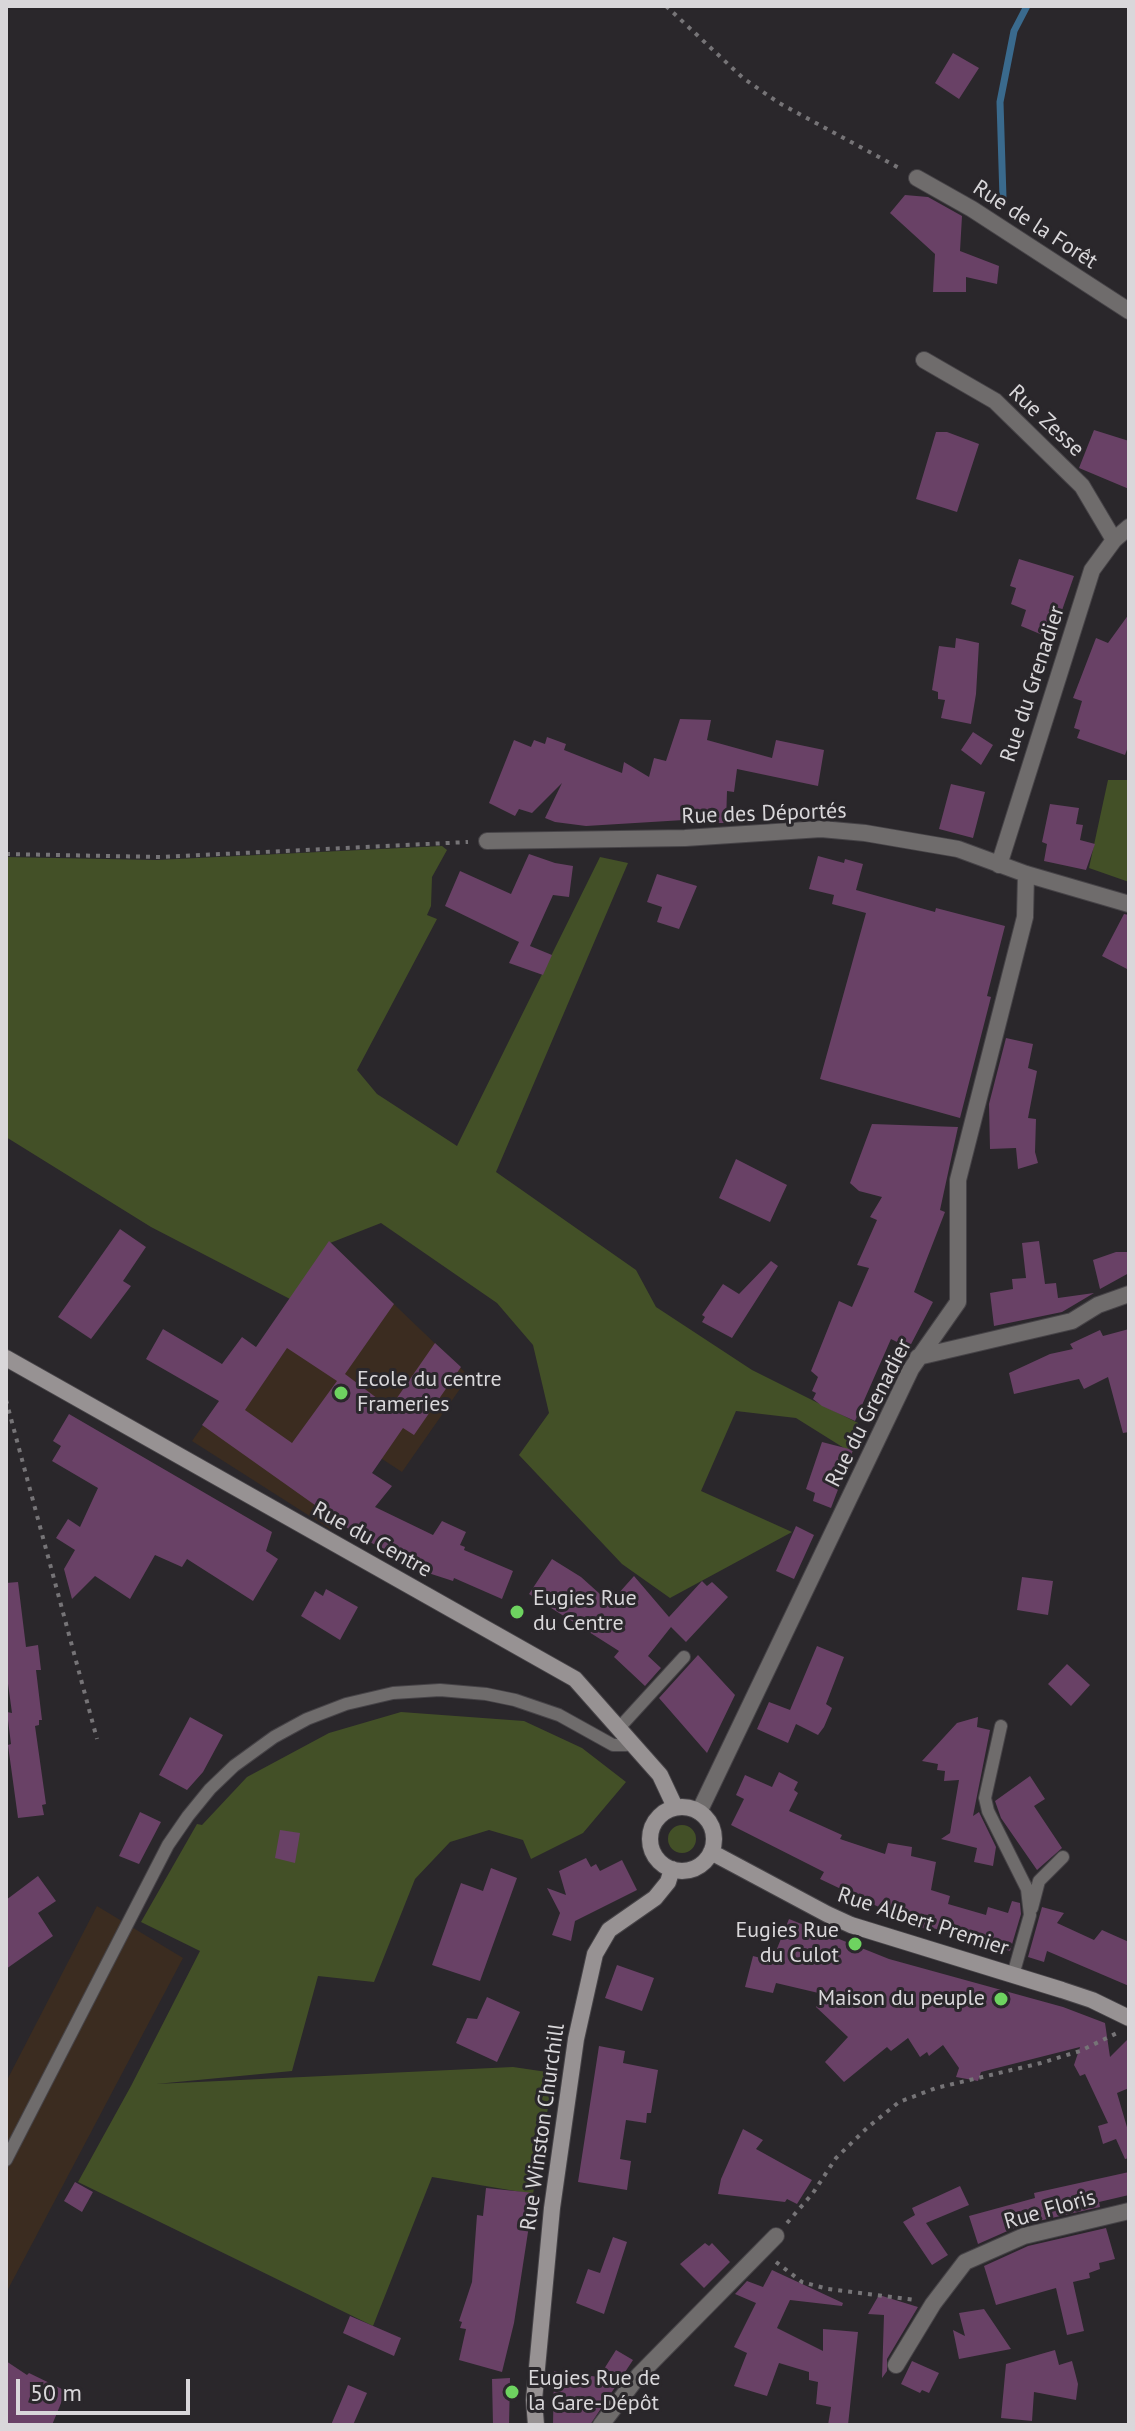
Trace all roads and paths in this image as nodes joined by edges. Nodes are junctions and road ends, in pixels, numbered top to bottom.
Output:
1 (666, 6) edge
2 (917, 178) joint
3 (1129, 311) edge
4 (924, 360) dead end
5 (1129, 527) edge
6 (1114, 540) junction
7 (487, 841) joint
8 (6, 854) edge
9 (999, 865) junction
10 (1026, 874) junction
11 (1129, 904) edge
12 (1129, 1294) edge
13 (918, 1357) junction
14 (6, 1358) edge
15 (6, 1400) edge
16 (684, 1657) dead end
17 (1001, 1726) dead end
18 (619, 1728) junction
19 (97, 1739) dead end
20 (631, 1741) junction
21 (675, 1807) junction
22 (699, 1812) junction
23 (711, 1852) junction
24 (1063, 1857) dead end
25 (672, 1869) junction
26 (1030, 1915) junction
27 (1013, 1975) junction
28 (1129, 2018) edge
29 (1129, 2025) edge
30 (6, 2160) edge
31 (1129, 2211) edge
32 (776, 2236) joint
33 (762, 2250) junction
34 (933, 2304) junction
35 (896, 2365) dead end
36 (536, 2425) edge
37 (601, 2425) edge

1 - 2 path
2 - 3 street, Rue de la Forêt
4 - 6 street, Rue Zesse
5 - 6 street, Rue du Grenadier
6 - 9 street, Rue du Grenadier
7 - 8 path
7 - 9 street, Rue des Déportés
9 - 10 street, Rue des Déportés
10 - 11 street, Rue des Déportés
10 - 13 street, Rue du Grenadier
12 - 13 street
13 - 22 street, Rue du Grenadier
14 - 18 street, Rue du Centre
15 - 19 path
16 - 18 lane
17 - 26 lane
18 - 20 street, Rue du Centre
20 - 21 street, Rue du Centre
20 - 30 lane
21 - 22 street
21 - 25 street
22 - 23 street
23 - 25 street
23 - 27 street, Rue Albert Premier
24 - 26 lane
25 - 36 street, Rue Winston Churchill
26 - 27 lane
27 - 28 street, Rue Albert Premier
29 - 32 path
31 - 34 street, Rue Floris
32 - 33 street
33 - 34 path
33 - 37 street
34 - 35 street, Rue Floris

